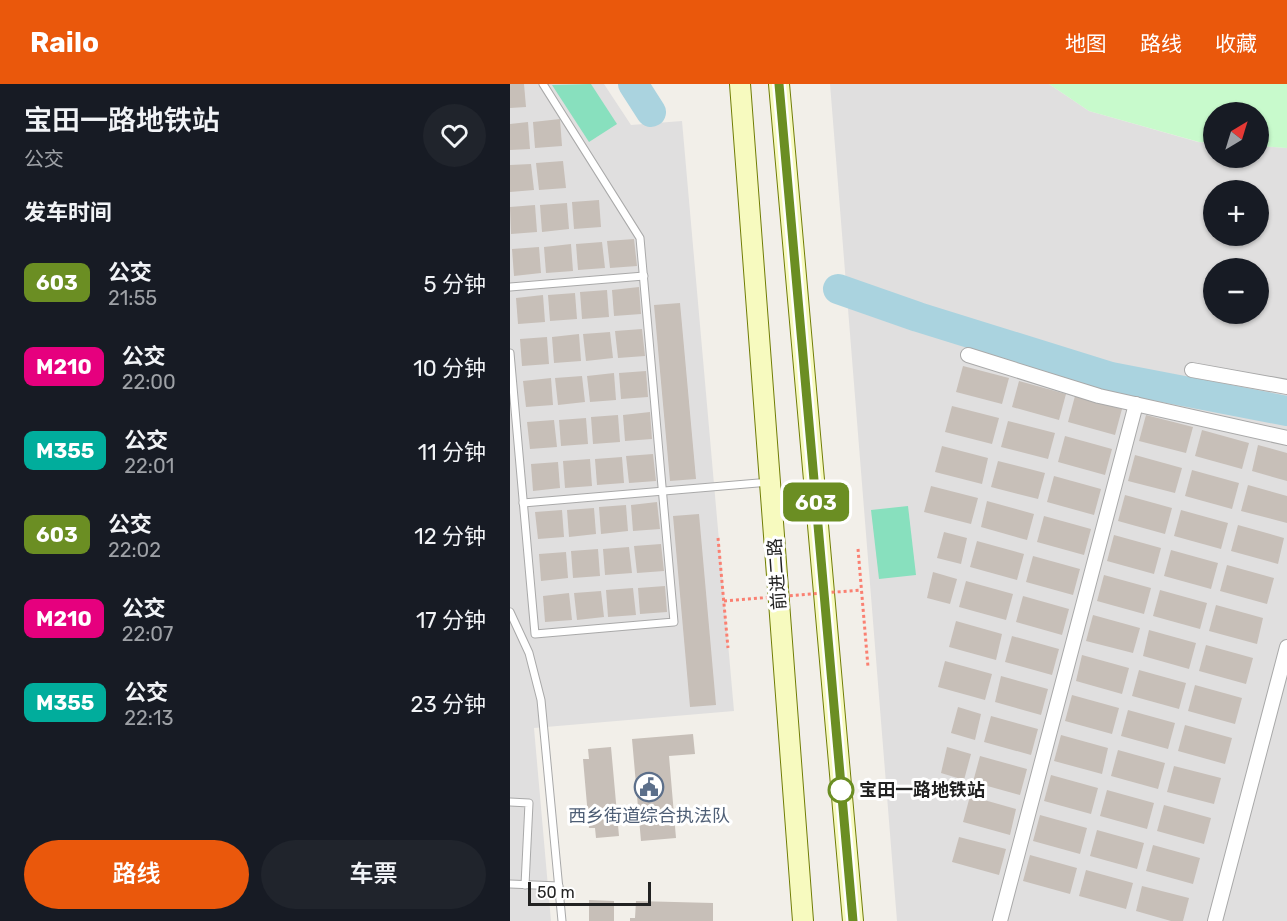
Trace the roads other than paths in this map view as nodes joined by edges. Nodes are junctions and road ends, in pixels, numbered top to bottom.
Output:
1 (543, 84) edge
2 (740, 84) edge
3 (779, 84) edge
4 (644, 276) junction
5 (510, 287) edge
6 (510, 353) edge
7 (968, 355) dead end
8 (1192, 370) dead end
9 (1287, 387) edge
10 (1136, 404) junction
11 (1287, 438) edge
12 (770, 482) junction
13 (663, 491) junction
14 (523, 503) junction
15 (510, 612) edge
16 (1287, 647) edge
17 (510, 802) edge
18 (510, 884) edge
19 (525, 885) junction
20 (559, 886) junction
21 (562, 921) edge
22 (803, 921) edge
23 (853, 921) edge
24 (1000, 921) edge
25 (1215, 921) edge

1 - 4 lane
2 - 12 main road, 前进二路
3 - 23 main road
4 - 5 lane
4 - 13 lane
6 - 14 lane
7 - 10 street
8 - 9 street
10 - 11 street
10 - 24 street
12 - 13 lane
12 - 22 main road, 前进二路
13 - 14 lane
13 - 14 lane
15 - 20 lane
16 - 25 street
17 - 19 lane
18 - 19 lane
19 - 20 lane
20 - 21 lane

